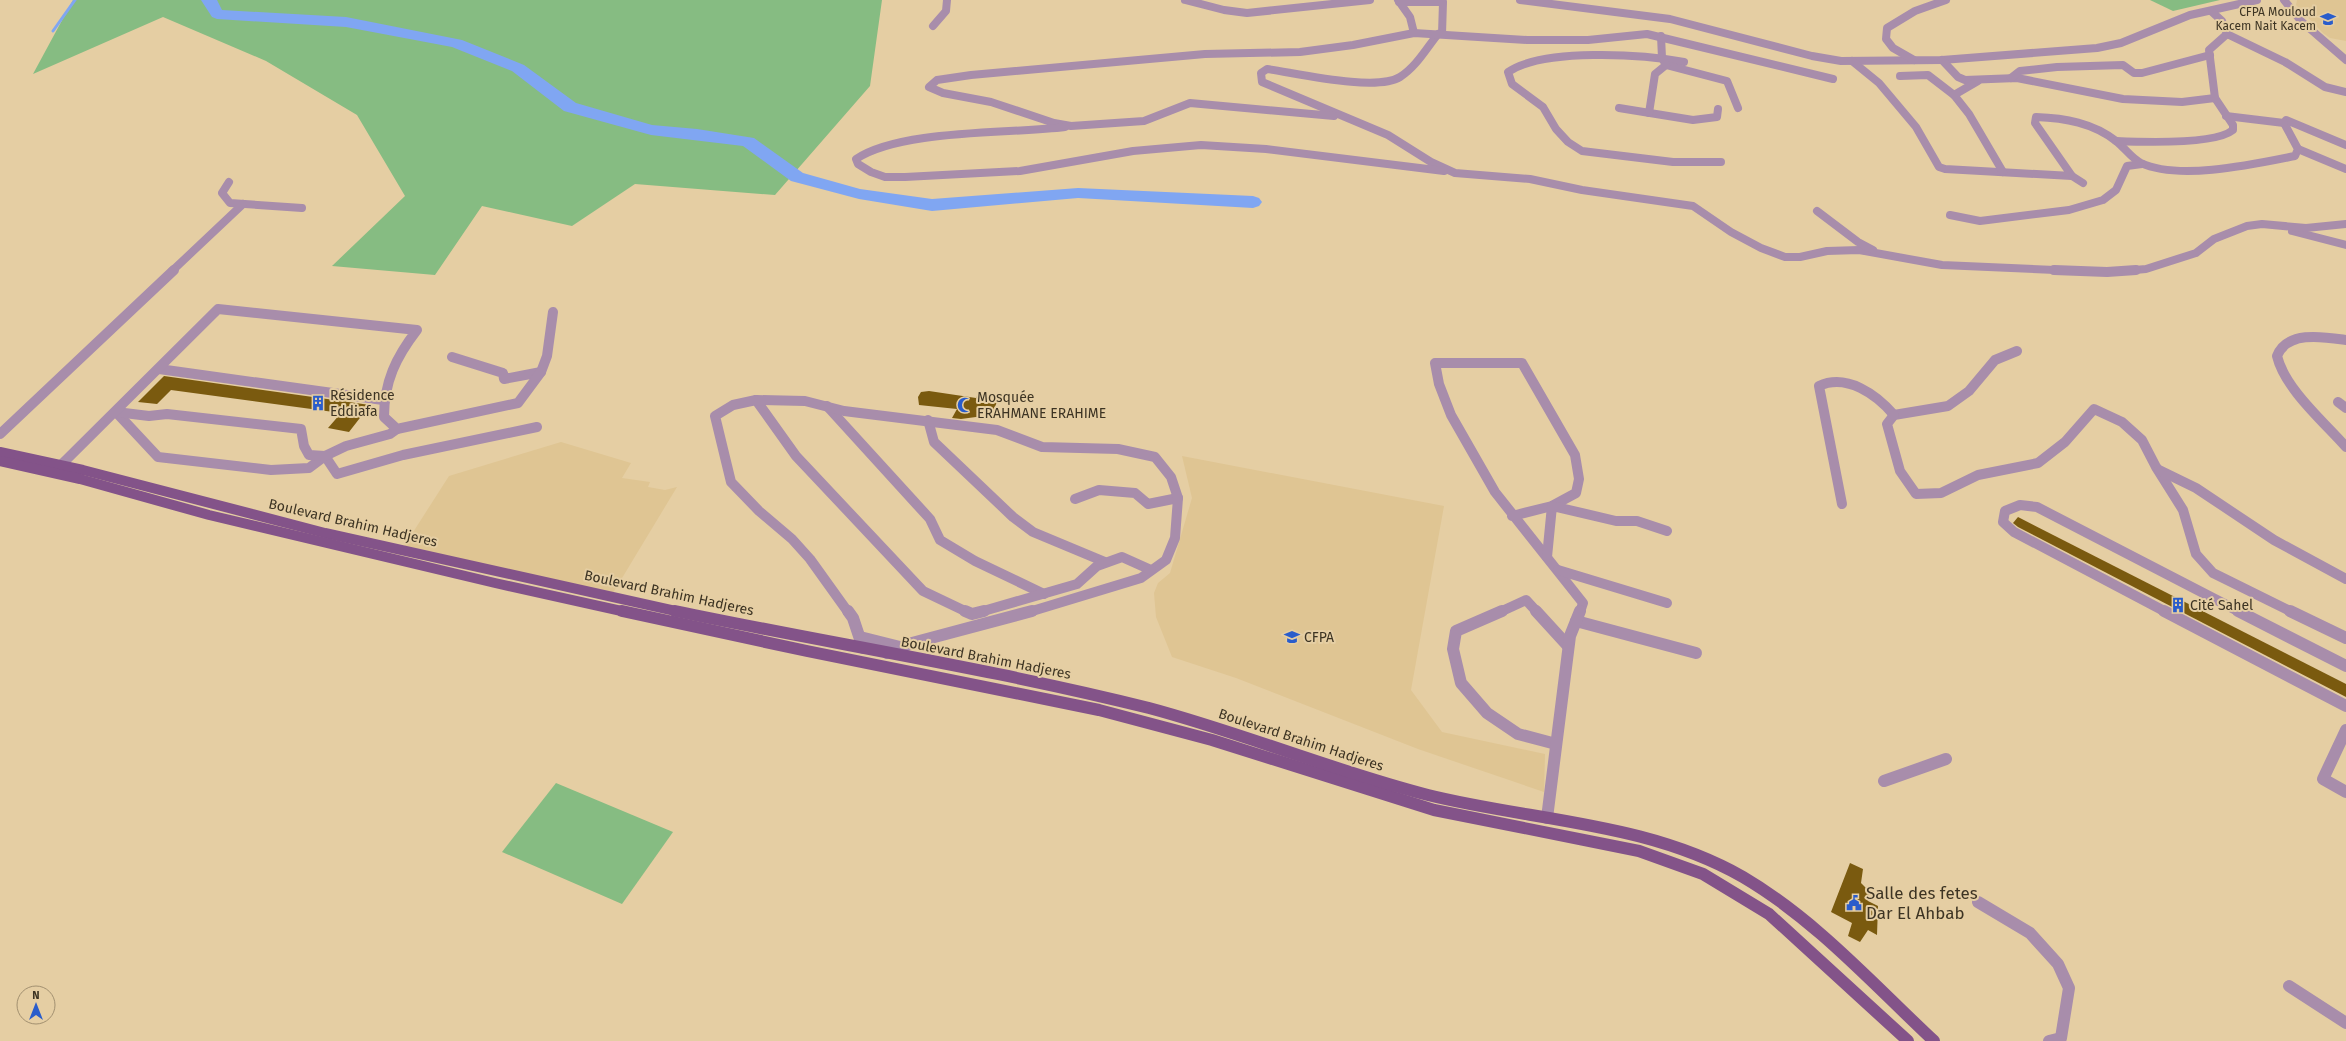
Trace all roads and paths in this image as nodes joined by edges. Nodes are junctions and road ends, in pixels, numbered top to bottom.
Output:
1 (947, 0) edge
2 (1185, 0) edge
3 (1370, 0) edge
4 (1520, 0) edge
5 (1946, 0) edge
6 (2257, 0) edge
7 (2284, 0) edge
8 (1399, 1) edge
9 (1443, 1) edge
10 (2212, 11) junction
11 (1648, 25) junction
12 (933, 26) dead end
13 (1414, 33) junction
14 (1440, 34) junction
15 (2227, 34) junction
16 (1661, 36) junction
17 (1579, 40) junction
18 (2210, 55) junction
19 (1590, 56) junction
20 (1662, 58) junction
21 (1914, 60) junction
22 (1942, 60) junction
23 (2346, 60) edge
24 (1852, 61) junction
25 (1684, 62) dead end
26 (1666, 65) junction
27 (1900, 76) dead end
28 (2011, 78) junction
29 (1832, 79) dead end
30 (1983, 79) junction
31 (2346, 92) edge
32 (1954, 95) junction
33 (2215, 98) junction
34 (1619, 108) dead end
35 (1738, 108) dead end
36 (1718, 109) dead end
37 (1649, 113) junction
38 (2226, 116) junction
39 (1345, 117) junction
40 (2284, 123) junction
41 (1071, 126) junction
42 (2116, 141) junction
43 (2346, 145) edge
44 (2298, 149) junction
45 (1721, 162) dead end
46 (2142, 164) junction
47 (2346, 169) edge
48 (2003, 172) junction
49 (1455, 173) junction
50 (2072, 176) junction
51 (229, 182) dead end
52 (2083, 183) dead end
53 (243, 204) junction
54 (302, 208) dead end
55 (1817, 211) dead end
56 (1950, 215) dead end
57 (2346, 224) edge
58 (2283, 226) junction
59 (2346, 245) edge
60 (1884, 255) junction
61 (553, 312) dead end
62 (2346, 340) edge
63 (2017, 351) dead end
64 (452, 357) dead end
65 (159, 369) junction
66 (541, 372) junction
67 (383, 400) junction
68 (756, 400) junction
69 (2338, 402) dead end
70 (826, 405) junction
71 (2346, 408) edge
72 (116, 412) junction
73 (1894, 415) junction
74 (928, 420) junction
75 (537, 427) dead end
76 (397, 429) junction
77 (0, 434) edge
78 (2346, 447) edge
79 (0, 452) edge
80 (325, 456) junction
81 (0, 461) edge
82 (62, 464) junction
83 (2157, 469) junction
84 (1178, 498) junction
85 (1075, 499) dead end
86 (1842, 504) dead end
87 (1552, 506) junction
88 (1512, 516) junction
89 (1667, 531) dead end
90 (1547, 556) junction
91 (1105, 562) junction
92 (1151, 570) junction
93 (1558, 570) junction
94 (2346, 580) edge
95 (1044, 594) junction
96 (1667, 603) dead end
97 (1576, 622) junction
98 (860, 637) junction
99 (2346, 638) edge
100 (1568, 646) junction
101 (900, 647) junction
102 (868, 650) junction
103 (1696, 652) dead end
104 (886, 654) junction
105 (867, 663) junction
106 (2346, 666) edge
107 (2346, 706) edge
108 (2346, 730) edge
109 (1556, 744) junction
110 (1946, 759) dead end
111 (1884, 781) dead end
112 (2346, 792) edge
113 (1547, 818) junction
114 (1978, 902) dead end
115 (2289, 986) dead end
116 (2346, 1022) edge
117 (1908, 1041) edge
118 (1934, 1041) edge
119 (2049, 1041) edge

1 - 12 street
2 - 3 street
4 - 11 street
5 - 21 street
6 - 10 street
7 - 23 street
8 - 9 street
8 - 13 street
9 - 14 street
10 - 15 street
10 - 22 street
11 - 16 street
11 - 17 street
11 - 24 street
13 - 14 street
13 - 41 street
14 - 17 street
14 - 39 street
15 - 18 street
15 - 31 street
16 - 20 street
16 - 29 street
17 - 19 street
18 - 28 street
18 - 33 street
19 - 20 street
19 - 45 street
20 - 25 street
20 - 26 street
21 - 22 street
21 - 24 street
22 - 30 street
24 - 48 street
26 - 35 street
26 - 37 street
27 - 32 street
28 - 30 street
28 - 33 street
30 - 32 street
32 - 48 street
33 - 38 street
34 - 37 street
36 - 37 street
38 - 40 street
38 - 42 street
39 - 41 street
39 - 49 street
40 - 43 street
40 - 44 street
41 - 49 street
42 - 46 street
42 - 50 street
44 - 46 street
44 - 47 street
46 - 56 street
48 - 50 street
49 - 60 street
50 - 52 street
51 - 53 street
53 - 54 street
53 - 77 street
55 - 60 street
57 - 58 street
58 - 59 street
58 - 60 street
61 - 66 street
62 - 78 street
63 - 73 street
64 - 66 street
65 - 67 street
65 - 67 street
65 - 72 street
66 - 76 street
67 - 76 street
68 - 70 street
68 - 95 street
68 - 98 street
69 - 71 street
70 - 74 street
70 - 95 street
72 - 80 street
72 - 80 street
72 - 82 street
73 - 83 street
73 - 86 street
74 - 84 street
74 - 91 street
75 - 80 street
76 - 80 street
79 - 82 main road, Boulevard Brahim Hadjeres
81 - 105 main road
82 - 102 main road, Boulevard Brahim Hadjeres
83 - 94 street
83 - 99 street
84 - 85 street
84 - 92 street
87 - 88 street
87 - 88 street
87 - 89 street
87 - 90 street
88 - 90 street
90 - 93 street
91 - 92 street
91 - 95 street
92 - 101 street
93 - 96 street
93 - 97 street
97 - 100 street
97 - 103 street
98 - 101 street
98 - 102 street
100 - 109 street
100 - 109 street
101 - 104 street
102 - 104 main road, Boulevard Brahim Hadjeres
102 - 105 main road
104 - 113 main road, Boulevard Brahim Hadjeres
105 - 117 main road
106 - 107 street
108 - 112 street
109 - 113 street
110 - 111 street
113 - 118 main road, Boulevard Brahim Hadjeres
114 - 119 street
115 - 116 street

